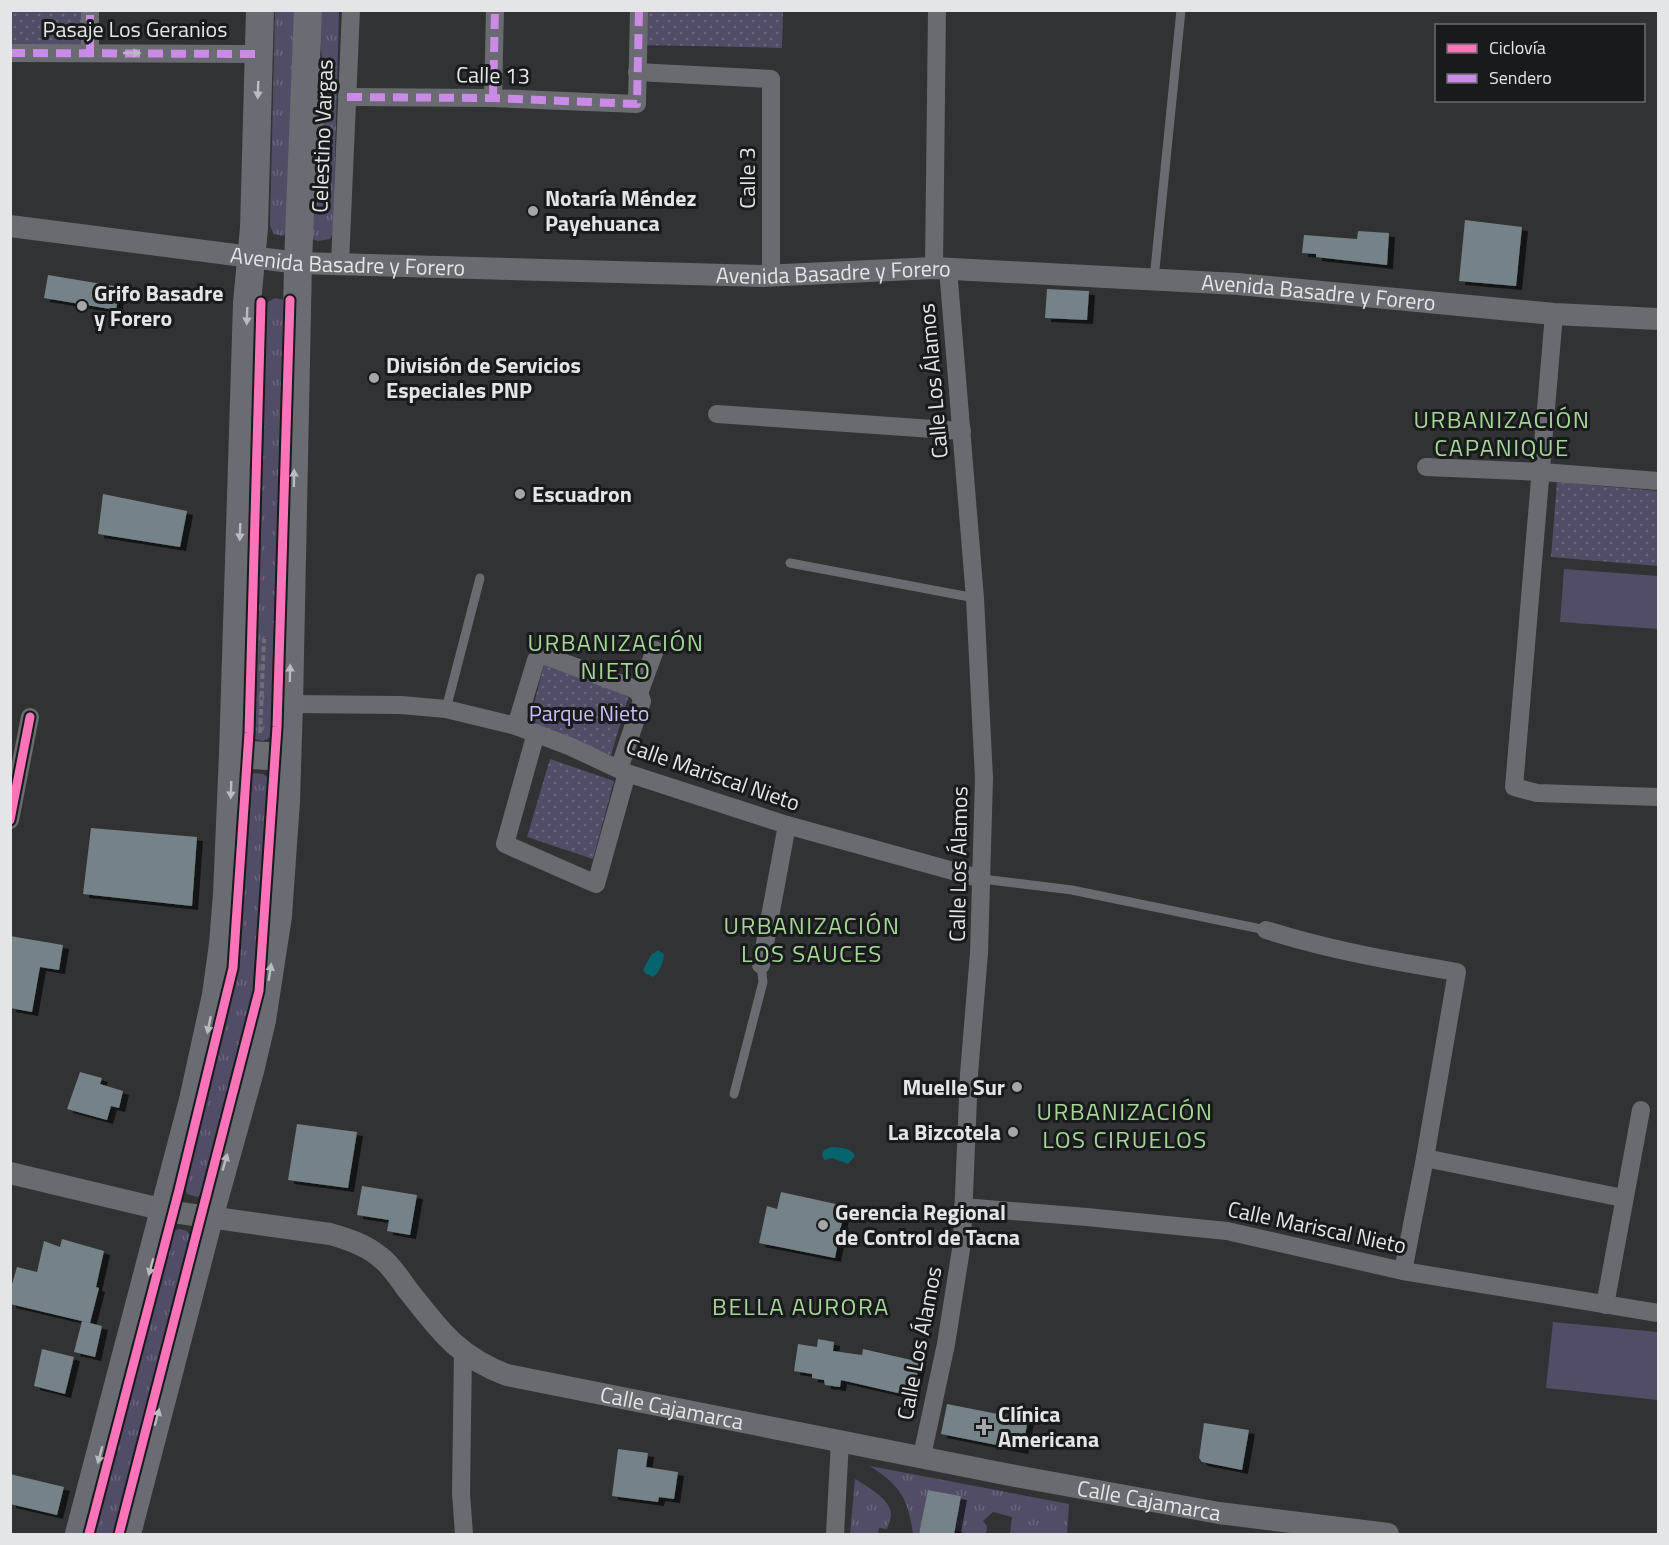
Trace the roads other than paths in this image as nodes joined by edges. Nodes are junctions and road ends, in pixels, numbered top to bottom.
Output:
1 (90, 10) edge
2 (260, 10) edge
3 (351, 10) edge
4 (495, 10) edge
5 (639, 10) edge
6 (936, 10) edge
7 (1181, 10) edge
8 (307, 19) edge
9 (10, 53) edge
10 (90, 53) junction
11 (259, 54) junction
12 (638, 72) junction
13 (347, 97) junction
14 (493, 98) junction
15 (10, 226) edge
16 (251, 258) junction
17 (298, 262) junction
18 (340, 264) junction
19 (941, 269) junction
20 (771, 276) junction
21 (1154, 279) junction
22 (1554, 314) junction
23 (1659, 319) edge
24 (717, 414) dead end
25 (962, 431) junction
26 (1426, 467) dead end
27 (1542, 472) junction
28 (1659, 481) edge
29 (790, 563) dead end
30 (480, 578) dead end
31 (975, 598) junction
32 (655, 650) dead end
33 (639, 693) junction
34 (289, 704) junction
35 (446, 708) junction
36 (30, 717) dead end
37 (516, 726) junction
38 (536, 734) junction
39 (233, 754) junction
40 (287, 757) junction
41 (623, 771) junction
42 (14, 786) edge
43 (1659, 797) edge
44 (10, 820) edge
45 (787, 825) junction
46 (982, 879) junction
47 (1266, 930) joint
48 (762, 965) joint
49 (734, 1094) dead end
50 (1641, 1110) dead end
51 (1425, 1158) junction
52 (10, 1173) edge
53 (1623, 1198) junction
54 (963, 1207) junction
55 (166, 1210) junction
56 (209, 1218) junction
57 (1403, 1271) junction
58 (1605, 1305) junction
59 (1659, 1313) edge
60 (463, 1353) junction
61 (840, 1440) junction
62 (922, 1456) junction
63 (79, 1534) edge
64 (127, 1534) edge
65 (464, 1534) edge
66 (835, 1534) edge
67 (1388, 1534) edge

1 - 10 street
2 - 11 main road
3 - 13 street, Celestino Vargas
4 - 14 street
5 - 12 street
6 - 19 street, Calle Los Álamos
7 - 21 lane
8 - 17 main road
9 - 10 street, Pasaje Los Geranios
10 -> 11 street, Pasaje Los Geranios
11 -> 16 main road
12 - 14 street, Calle 13
12 - 20 street, Calle 3
13 - 14 street, Calle 13
13 - 18 street, Celestino Vargas
15 - 16 street, Avenida Basadre y Forero
16 - 17 street, Avenida Basadre y Forero
16 -> 39 main road
17 - 18 street, Avenida Basadre y Forero
34 -> 17 main road
18 - 20 street, Avenida Basadre y Forero
19 - 20 street, Avenida Basadre y Forero
19 - 21 street, Avenida Basadre y Forero
19 - 25 street, Calle Los Álamos
21 - 22 street, Avenida Basadre y Forero
22 - 23 street, Avenida Basadre y Forero
22 - 27 street
24 - 25 street
25 - 31 street, Calle Los Álamos
26 - 27 street
27 - 28 street
27 - 43 street
29 - 31 lane
30 - 35 lane
31 - 46 street, Calle Los Álamos
32 - 33 street
33 - 37 street
33 - 41 street
34 - 35 street, Calle Mariscal Nieto
34 - 40 main road
35 - 37 street, Calle Mariscal Nieto
36 - 42 street
37 - 38 street, Calle Mariscal Nieto
38 - 41 street, Calle Mariscal Nieto
38 - 41 street
39 - 40 main road
39 -> 55 main road
56 -> 40 main road
41 - 45 street, Calle Mariscal Nieto
42 - 44 street
45 - 46 street, Calle Mariscal Nieto
45 - 48 street
46 - 47 lane
46 - 54 street, Calle Los Álamos
47 - 51 street
48 - 49 lane
50 - 53 street
51 - 53 street
51 - 57 street
52 - 55 street, Calle Cajamarca
53 - 58 street
54 - 57 street, Calle Mariscal Nieto
54 - 62 street, Calle Los Álamos
55 - 56 street, Calle Cajamarca
55 -> 63 main road
56 - 60 street, Calle Cajamarca
64 -> 56 main road
57 - 58 street, Calle Mariscal Nieto
58 - 59 street, Calle Mariscal Nieto
60 - 61 street, Calle Cajamarca
60 - 65 street
61 - 62 street, Calle Cajamarca
61 - 66 street
62 - 67 street, Calle Cajamarca

